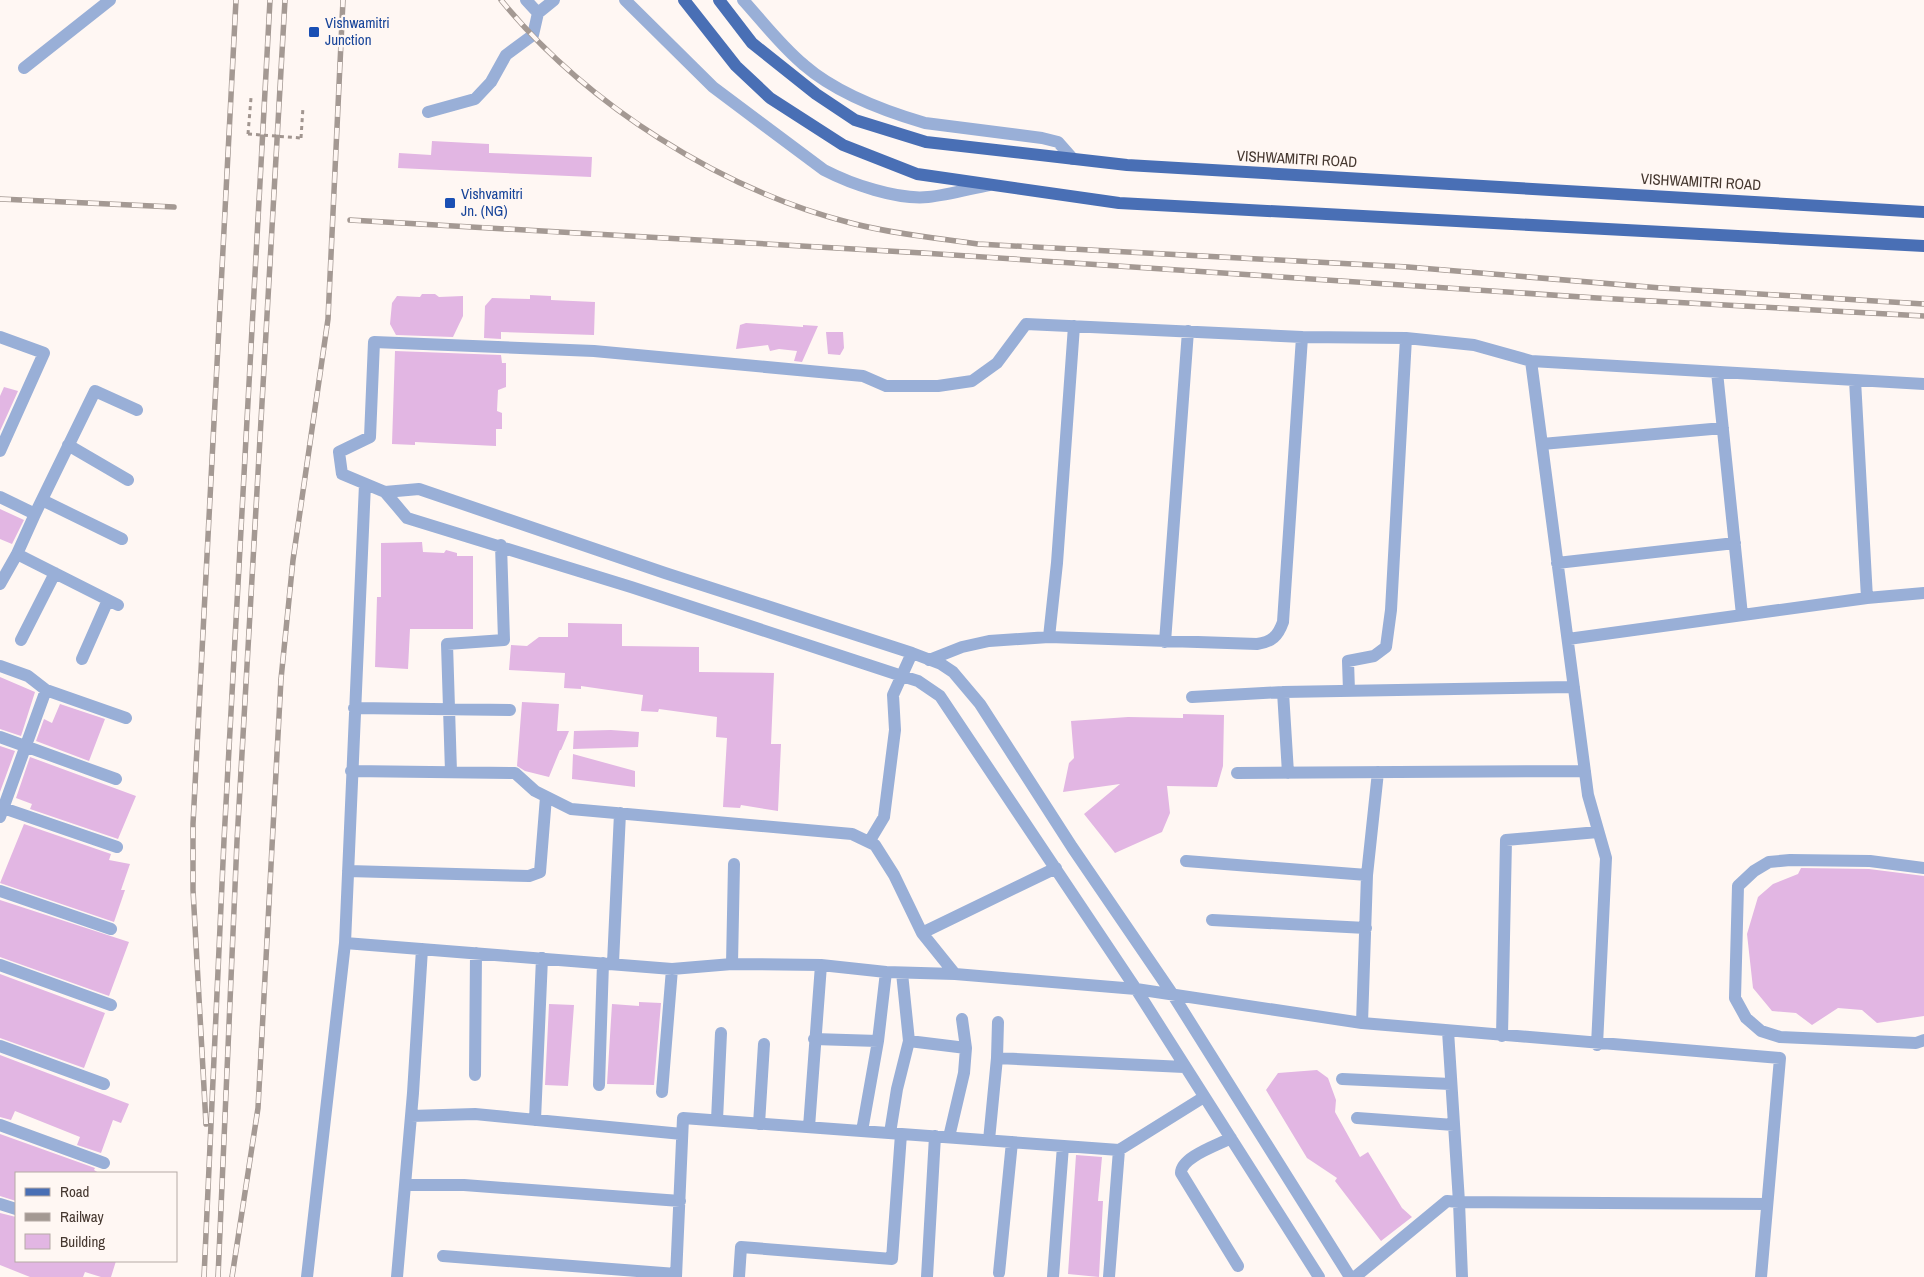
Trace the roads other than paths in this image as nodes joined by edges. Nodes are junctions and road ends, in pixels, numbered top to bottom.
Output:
1 (110, 0) edge
2 (526, 0) edge
3 (554, 0) edge
4 (625, 0) edge
5 (684, 0) edge
6 (719, 0) edge
7 (743, 0) edge
8 (538, 13) junction
9 (24, 68) dead end
10 (428, 112) dead end
11 (1073, 159) junction
12 (991, 185) junction
13 (1924, 212) edge
14 (1924, 246) edge
15 (1074, 326) junction
16 (1188, 331) junction
17 (1302, 337) junction
18 (0, 338) edge
19 (1406, 338) junction
20 (1531, 361) junction
21 (1717, 372) junction
22 (1855, 380) junction
23 (1924, 384) edge
24 (137, 410) dead end
25 (1723, 428) junction
26 (1542, 444) junction
27 (68, 445) junction
28 (0, 452) edge
29 (128, 480) dead end
30 (365, 484) junction
31 (385, 492) junction
32 (0, 497) edge
33 (42, 500) junction
34 (35, 514) junction
35 (122, 539) dead end
36 (1735, 543) junction
37 (501, 545) junction
38 (17, 554) junction
39 (1557, 563) junction
40 (55, 573) junction
41 (0, 584) edge
42 (1924, 593) edge
43 (1867, 598) junction
44 (1742, 615) junction
45 (1049, 638) junction
46 (21, 640) dead end
47 (1568, 640) junction
48 (1165, 642) junction
49 (912, 653) junction
50 (82, 659) dead end
51 (929, 660) junction
52 (0, 666) edge
53 (902, 676) junction
54 (1574, 687) junction
55 (46, 690) junction
56 (1349, 691) junction
57 (1283, 692) junction
58 (1192, 697) dead end
59 (354, 708) junction
60 (449, 708) junction
61 (510, 710) dead end
62 (126, 718) dead end
63 (0, 737) edge
64 (25, 747) junction
65 (351, 771) junction
66 (1585, 771) junction
67 (451, 772) junction
68 (1378, 772) junction
69 (1237, 773) dead end
70 (1288, 773) junction
71 (116, 778) dead end
72 (546, 797) junction
73 (1, 810) edge
74 (620, 813) junction
75 (1598, 832) junction
76 (869, 842) junction
77 (117, 847) dead end
78 (1186, 861) dead end
79 (734, 864) dead end
80 (1056, 868) junction
81 (1924, 868) edge
82 (348, 871) junction
83 (1367, 875) junction
84 (0, 891) edge
85 (1212, 920) dead end
86 (1366, 928) junction
87 (111, 929) dead end
88 (922, 933) junction
89 (345, 943) junction
90 (422, 949) junction
91 (476, 953) junction
92 (542, 958) junction
93 (608, 963) junction
94 (732, 964) junction
95 (821, 964) junction
96 (0, 965) edge
97 (672, 968) junction
98 (886, 972) junction
99 (902, 972) junction
100 (955, 974) junction
101 (1136, 988) junction
102 (1173, 994) junction
103 (111, 1005) dead end
104 (962, 1019) dead end
105 (998, 1022) dead end
106 (1362, 1024) junction
107 (1448, 1031) junction
108 (720, 1033) dead end
109 (1502, 1036) junction
110 (814, 1039) junction
111 (1924, 1040) edge
112 (878, 1041) junction
113 (908, 1041) junction
114 (764, 1044) dead end
115 (1597, 1045) junction
116 (0, 1046) edge
117 (966, 1048) junction
118 (997, 1058) junction
119 (1184, 1067) junction
120 (475, 1075) dead end
121 (1342, 1079) dead end
122 (104, 1084) dead end
123 (1452, 1084) junction
124 (599, 1085) dead end
125 (662, 1092) dead end
126 (1204, 1097) junction
127 (411, 1116) junction
128 (1357, 1118) dead end
129 (535, 1120) junction
130 (717, 1120) junction
131 (759, 1124) junction
132 (0, 1125) edge
133 (1454, 1125) junction
134 (810, 1127) junction
135 (862, 1131) junction
136 (896, 1133) junction
137 (682, 1134) junction
138 (935, 1136) junction
139 (949, 1137) junction
140 (1231, 1138) junction
141 (990, 1140) junction
142 (1012, 1142) junction
143 (1064, 1146) junction
144 (1119, 1150) junction
145 (104, 1163) dead end
146 (405, 1184) junction
147 (680, 1200) junction
148 (1459, 1202) junction
149 (0, 1204) edge
150 (1767, 1204) junction
151 (15, 1209) edge
152 (443, 1256) dead end
153 (1238, 1266) dead end
154 (999, 1273) dead end
155 (676, 1275) edge
156 (1316, 1276) edge
157 (307, 1277) edge
158 (397, 1277) edge
159 (739, 1277) edge
160 (927, 1277) edge
161 (1053, 1277) edge
162 (1109, 1277) edge
163 (1350, 1277) edge
164 (1355, 1277) edge
165 (1462, 1277) edge
166 (1761, 1277) edge

1 - 9 street
2 - 8 street
3 - 8 street
4 - 12 street
5 - 12 main road
6 - 11 main road, VISHWAMITRI ROAD
7 - 11 street
8 - 10 street
11 - 13 main road, VISHWAMITRI ROAD
12 - 14 main road
15 - 16 street
15 - 30 street
15 - 45 street
16 - 17 street
16 - 48 street
17 - 19 street
17 - 48 street
18 - 28 street
19 - 20 street
19 - 56 street
20 - 21 street
20 - 26 street
21 - 22 street
21 - 25 street
22 - 23 street
22 - 43 street
24 - 27 street
25 - 26 street
25 - 36 street
26 - 39 street
27 - 29 street
27 - 33 street
30 - 31 street
30 - 59 street
31 - 37 street
31 - 49 street
32 - 34 street
33 - 34 street
33 - 35 street
34 - 38 street
36 - 39 street
36 - 44 street
37 - 53 street
37 - 60 street
38 - 40 street
38 - 41 street
39 - 47 street
40 - 46 street
40 - 50 street
42 - 43 street
43 - 44 street
44 - 47 street
45 - 48 street
45 - 51 street
47 - 54 street
49 - 51 street
49 - 53 street
51 - 102 street
52 - 55 street
53 - 76 street
53 - 80 street
54 - 56 street
54 - 66 street
55 - 62 street
55 - 64 street
56 - 57 street
57 - 58 street
57 - 70 street
59 - 60 street
59 - 65 street
60 - 61 street
60 - 67 street
63 - 64 street
64 - 71 street
64 - 73 street
65 - 67 street
65 - 82 street
66 - 68 street
66 - 75 street
67 - 72 street
68 - 70 street
68 - 83 street
69 - 70 street
72 - 74 street
72 - 82 street
73 - 77 street
74 - 76 street
74 - 93 street
75 - 109 street
75 - 115 street
76 - 88 street
78 - 83 street
79 - 94 street
80 - 88 street
80 - 101 street
81 - 111 street
82 - 89 street
83 - 86 street
84 - 87 street
85 - 86 street
86 - 106 street
88 - 100 street
89 - 90 street
89 - 157 street
90 - 91 street
90 - 127 street
91 - 92 street
91 - 120 street
92 - 93 street
92 - 129 street
93 - 97 street
93 - 124 street
94 - 95 street
94 - 97 street
95 - 98 street
95 - 110 street
96 - 103 street
97 - 125 street
98 - 99 street
98 - 112 street
99 - 100 street
99 - 113 street
100 - 101 street
101 - 102 street
101 - 119 street
102 - 106 street
102 - 163 street
104 - 117 street
105 - 118 street
106 - 107 street
107 - 109 street
107 - 123 street
108 - 130 street
109 - 115 street
110 - 112 street
110 - 134 street
112 - 135 street
113 - 117 street
113 - 136 street
114 - 131 street
115 - 150 street
116 - 122 street
117 - 139 street
118 - 119 street
118 - 141 street
119 - 126 street
121 - 123 street
123 - 133 street
126 - 140 street
126 - 144 street
127 - 129 street
127 - 146 street
128 - 133 street
129 - 137 street
130 - 131 street
130 - 137 street
131 - 134 street
132 - 145 street
133 - 148 street
134 - 135 street
135 - 136 street
136 - 138 street
136 - 159 street
137 - 147 street
138 - 139 street
138 - 160 street
139 - 141 street
140 - 153 street
140 - 156 street
141 - 142 street
142 - 143 street
142 - 154 street
143 - 144 street
143 - 161 street
144 - 162 street
146 - 147 street
146 - 158 street
147 - 155 street
148 - 150 street
148 - 164 street
148 - 165 street
149 - 151 street
150 - 166 street
152 - 155 street

